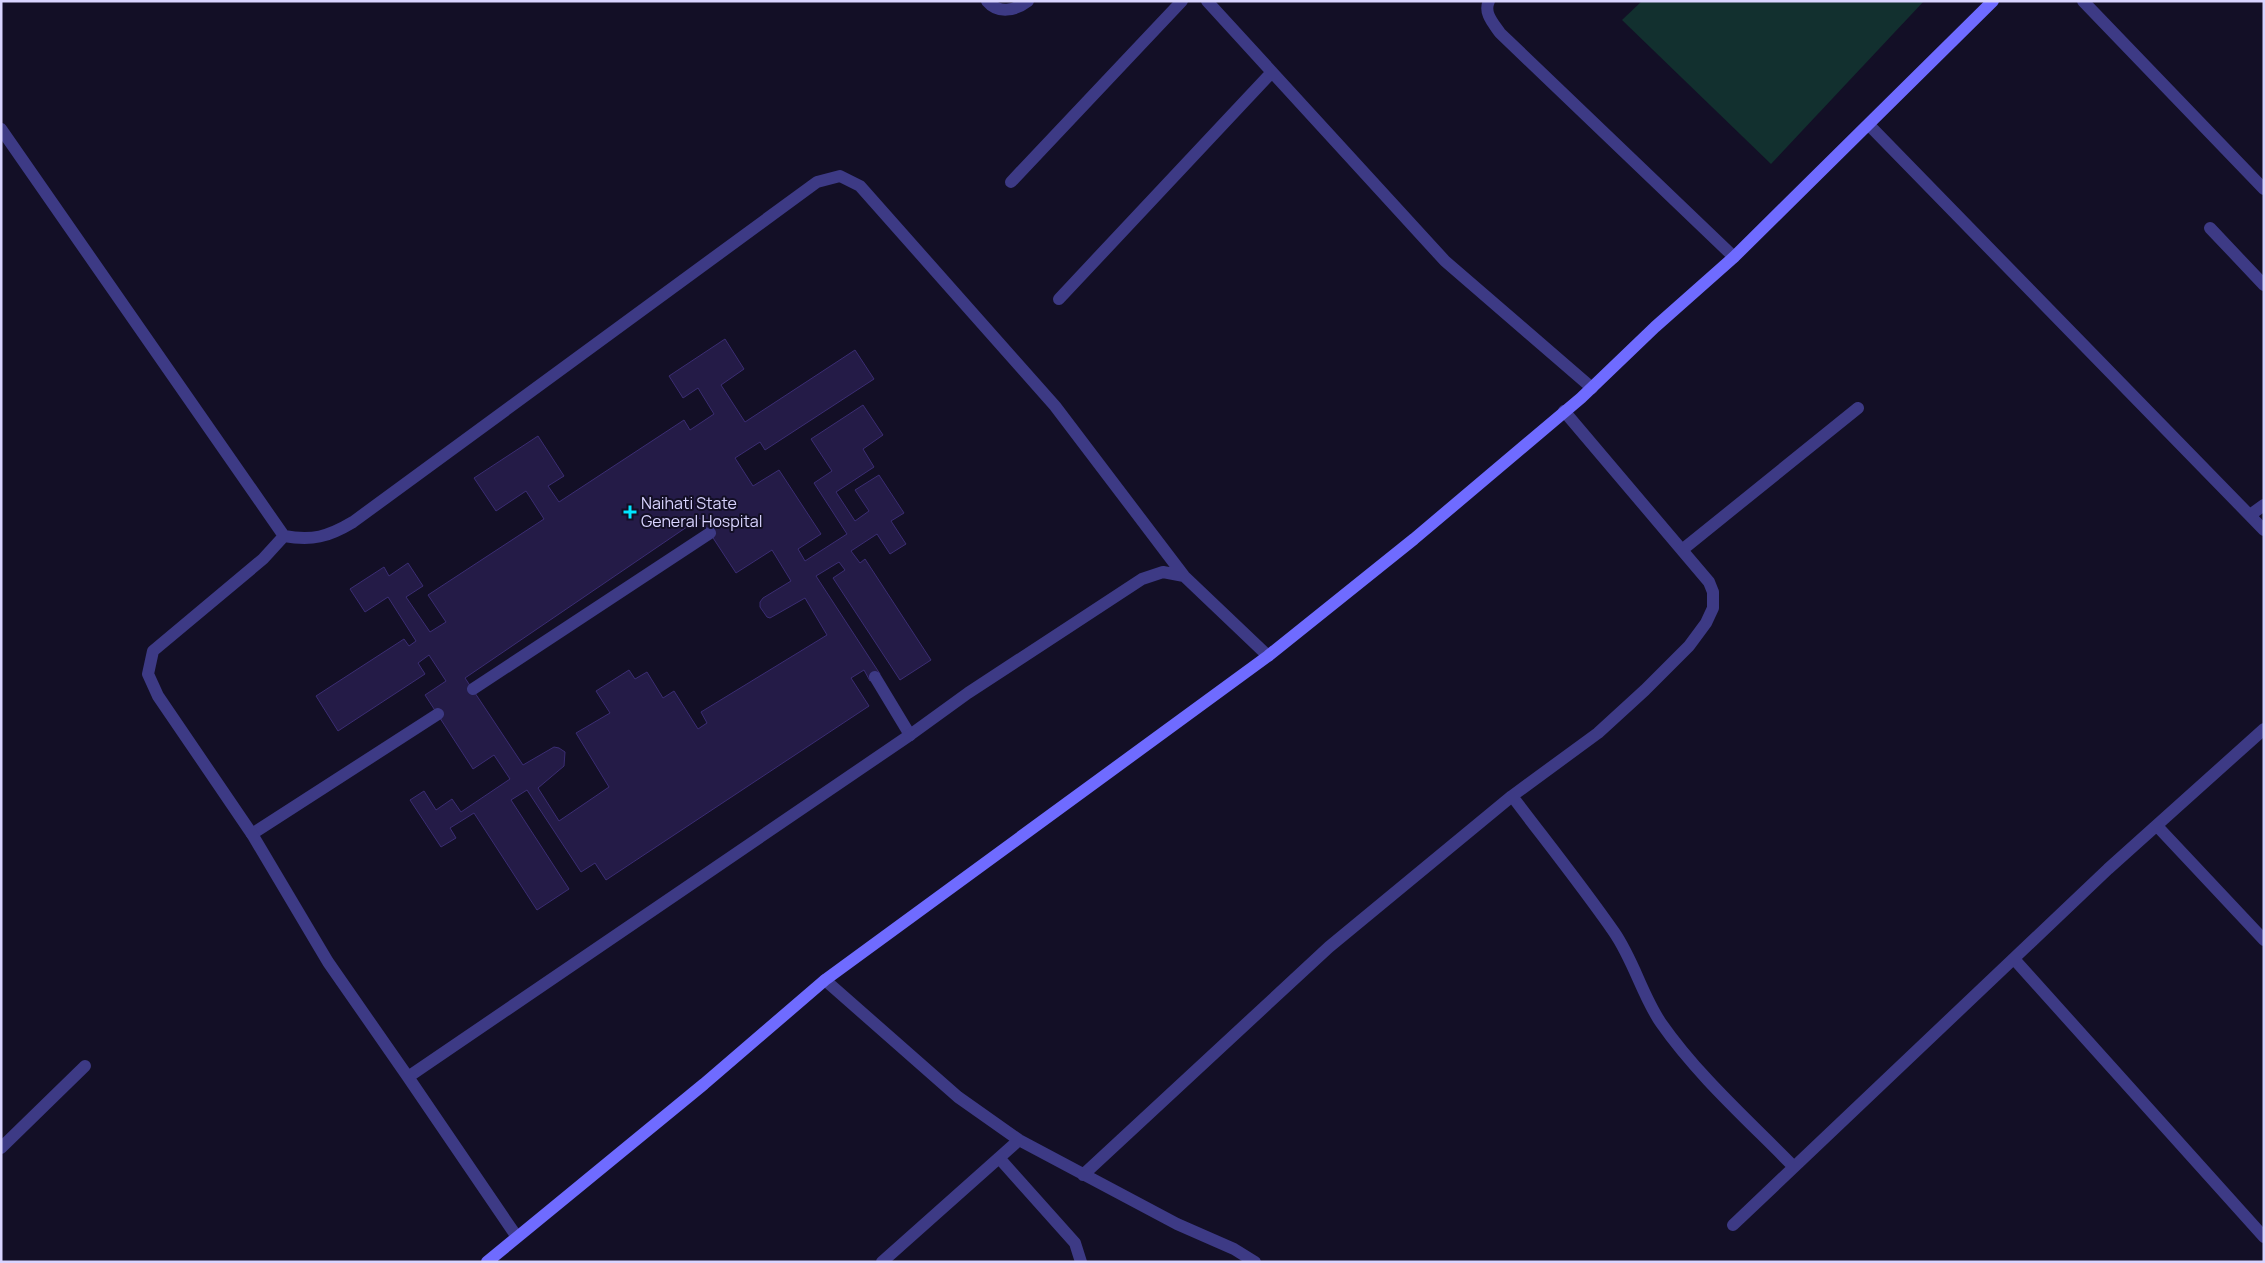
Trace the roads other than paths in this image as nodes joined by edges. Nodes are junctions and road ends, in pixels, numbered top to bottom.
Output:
1 (987, 1) edge
2 (1028, 1) edge
3 (1182, 1) edge
4 (1207, 1) edge
5 (1488, 1) edge
6 (1993, 1) edge
7 (2083, 1) edge
8 (1272, 72) junction
9 (1869, 125) junction
10 (1, 129) edge
11 (1011, 182) dead end
12 (2264, 189) edge
13 (2210, 228) dead end
14 (1734, 257) junction
15 (2264, 285) edge
16 (1059, 299) dead end
17 (1592, 388) junction
18 (1858, 408) dead end
19 (1564, 411) junction
20 (2264, 505) edge
21 (2250, 515) junction
22 (2264, 530) edge
23 (710, 533) dead end
24 (284, 536) junction
25 (1682, 550) junction
26 (1184, 576) junction
27 (1268, 656) junction
28 (875, 677) dead end
29 (473, 689) dead end
30 (438, 714) dead end
31 (2264, 730) edge
32 (910, 735) junction
33 (1512, 796) junction
34 (2156, 826) junction
35 (252, 834) junction
36 (2264, 940) edge
37 (2014, 959) junction
38 (825, 980) junction
39 (86, 1066) dead end
40 (408, 1078) junction
41 (1020, 1140) junction
42 (1, 1148) edge
43 (1000, 1159) junction
44 (1794, 1168) junction
45 (1083, 1175) junction
46 (1733, 1225) dead end
47 (2264, 1236) edge
48 (517, 1237) junction
49 (487, 1262) edge
50 (882, 1262) edge
51 (1081, 1262) edge
52 (1255, 1262) edge

1 - 2 street
3 - 11 street
4 - 8 street
5 - 14 street
6 - 9 street
7 - 12 street
8 - 16 street
8 - 17 street
9 - 14 street
9 - 21 street
10 - 24 street
13 - 15 street
14 - 17 street
17 - 19 street
18 - 25 street
19 - 25 street
19 - 27 street
20 - 21 street
21 - 22 street
23 - 29 street
24 - 26 street
24 - 35 street
25 - 33 street
26 - 27 street
26 - 32 street
27 - 38 street
28 - 32 street
30 - 35 street
31 - 34 street
32 - 40 street
33 - 44 street
33 - 45 street
34 - 36 street
34 - 37 street
35 - 40 street
37 - 44 street
37 - 47 street
38 - 41 street
38 - 48 street
39 - 42 street
40 - 48 street
41 - 43 street
41 - 45 street
43 - 50 street
43 - 51 street
44 - 46 street
45 - 52 street
48 - 49 street

